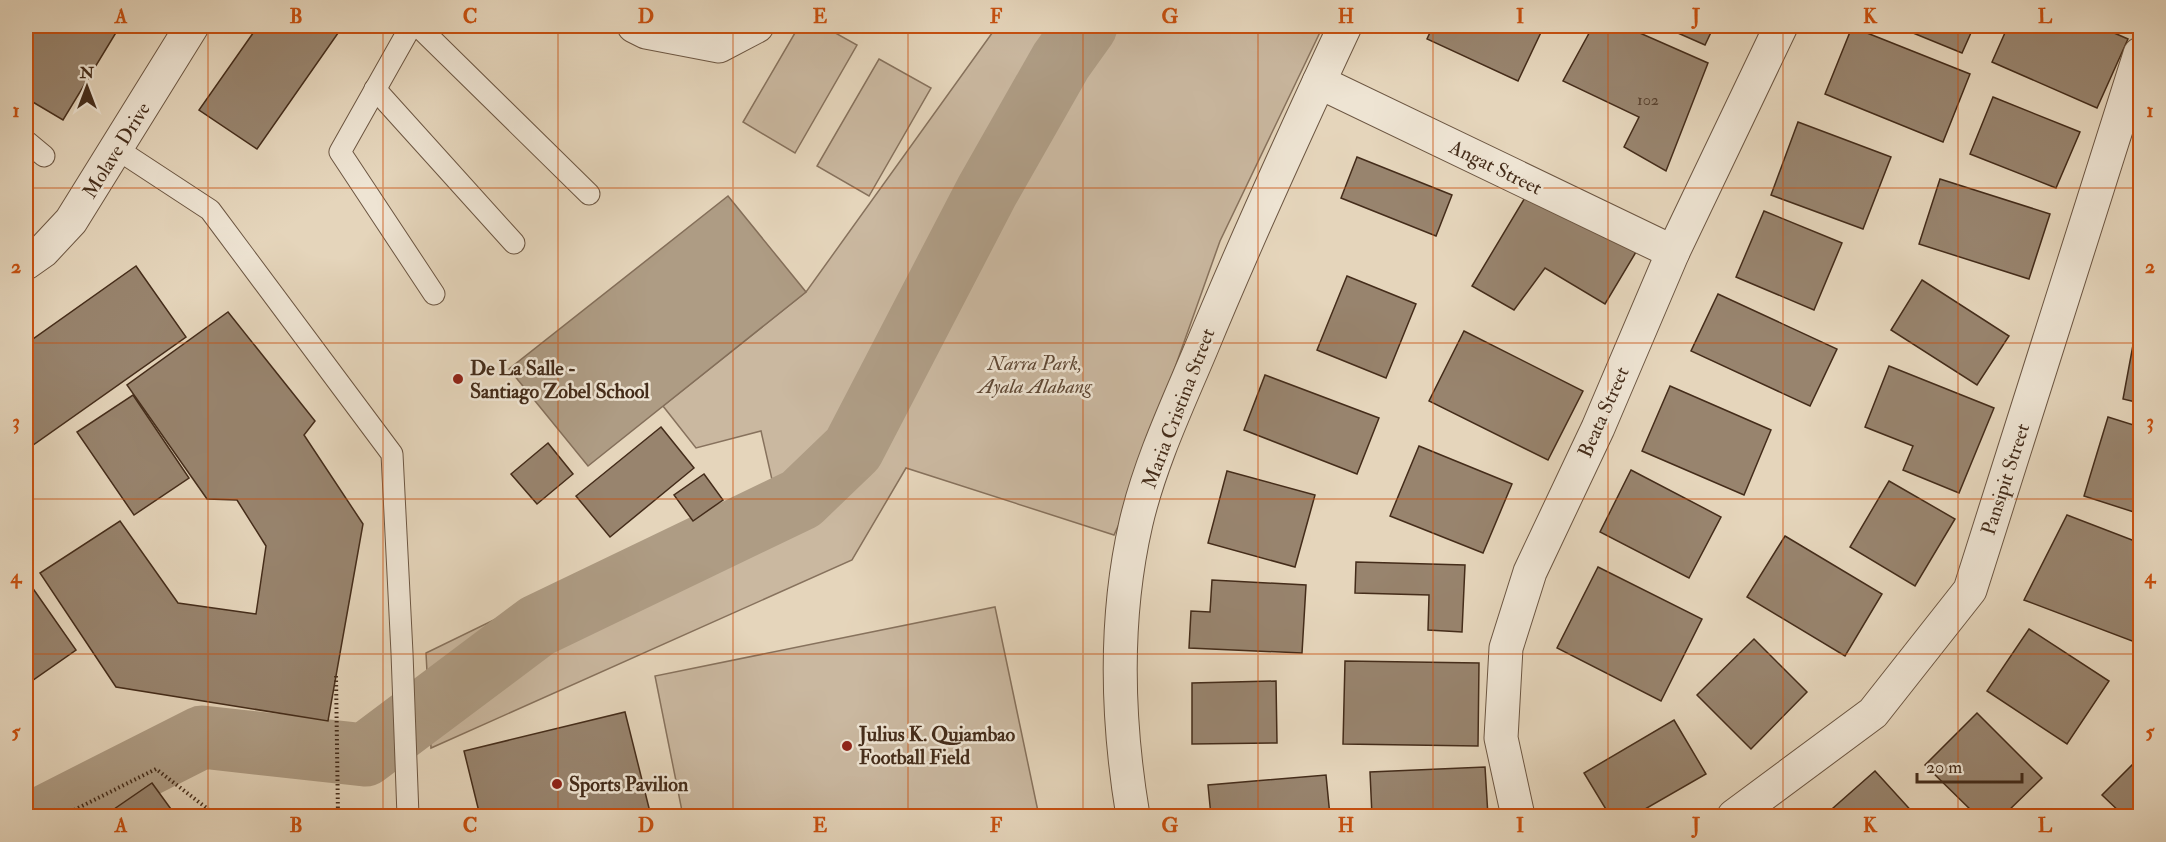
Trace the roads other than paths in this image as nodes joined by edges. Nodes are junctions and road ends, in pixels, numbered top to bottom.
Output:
1 (192, 26) edge
2 (411, 26) edge
3 (418, 26) edge
4 (634, 26) edge
5 (757, 26) edge
6 (1345, 26) edge
7 (1781, 26) edge
8 (2140, 54) edge
9 (1318, 82) junction
10 (375, 89) junction
11 (26, 141) edge
12 (117, 148) junction
13 (44, 156) dead end
14 (589, 194) dead end
15 (514, 243) dead end
16 (1673, 252) junction
17 (26, 263) edge
18 (434, 294) dead end
19 (408, 811) edge
20 (1133, 816) edge
21 (1518, 816) edge
22 (1734, 816) edge

1 - 12 street, Molave Drive
2 - 10 lane
3 - 14 lane
4 - 5 street
6 - 9 street, Maria Cristina Street
7 - 16 street, Beata Street
8 - 22 street, Pansipit Street
9 - 16 street, Angat Street
9 - 20 street, Maria Cristina Street
10 - 15 lane
10 - 18 lane
11 - 13 lane
12 - 17 street, Molave Drive
12 - 19 lane
16 - 21 street, Beata Street

